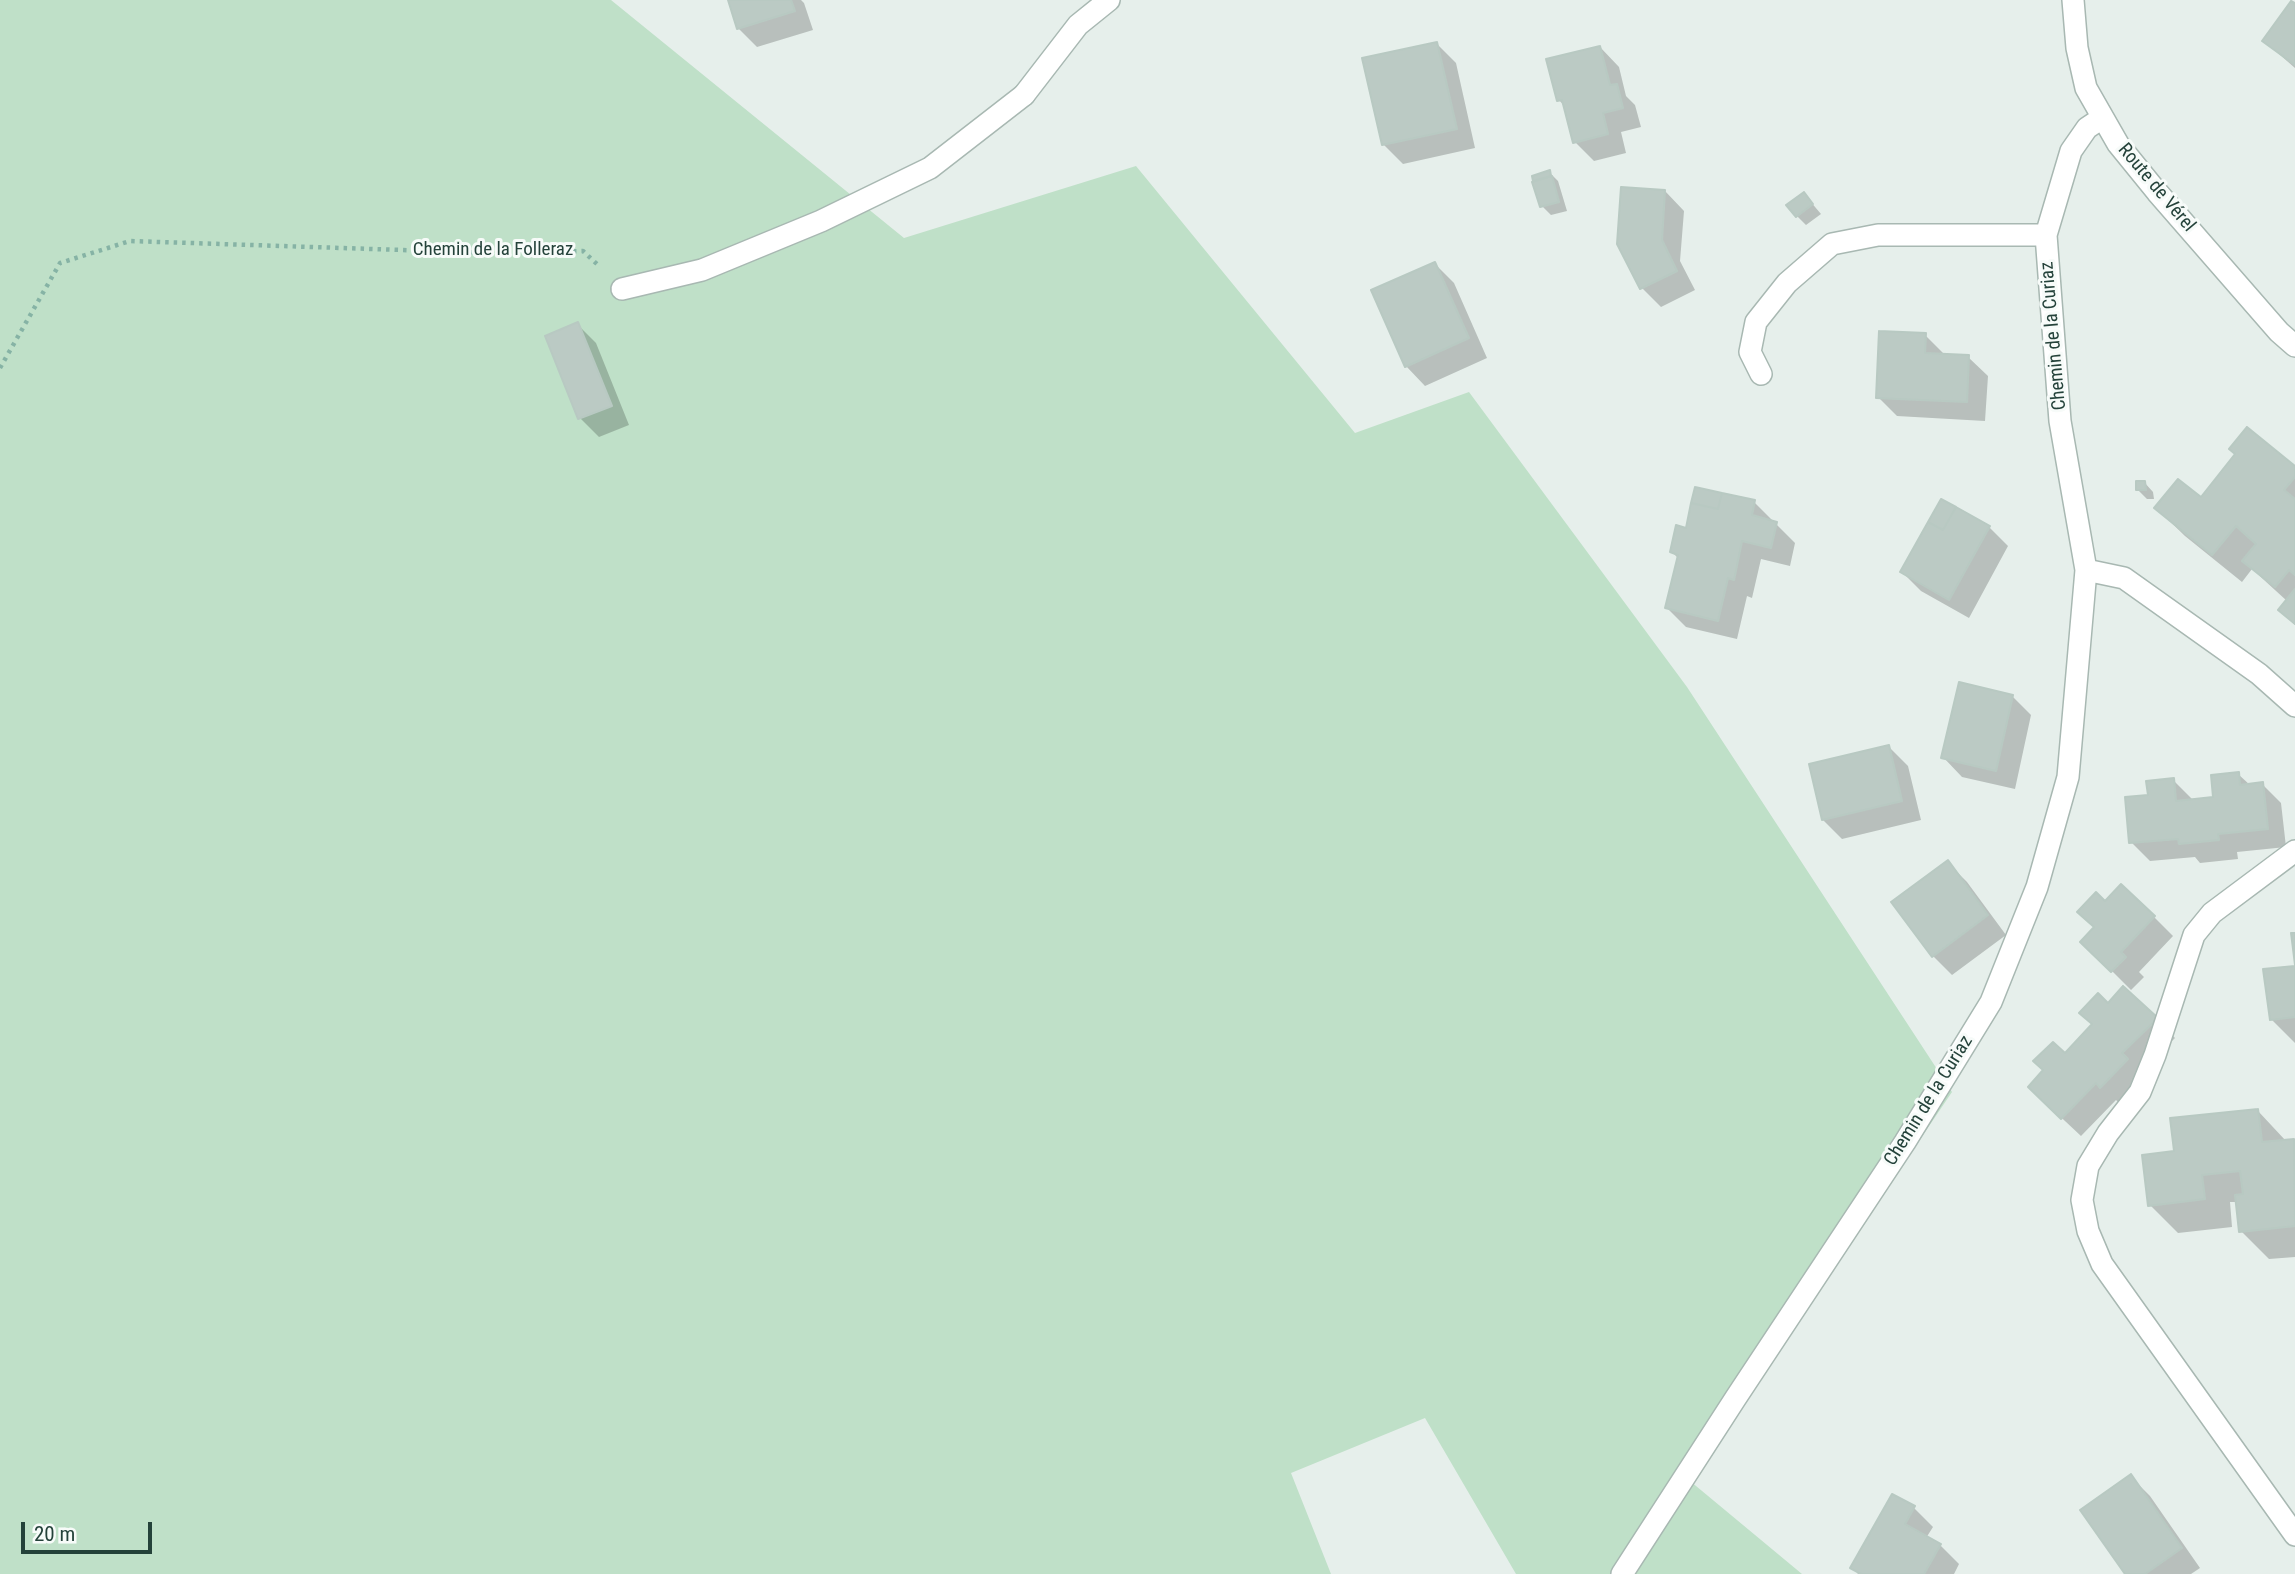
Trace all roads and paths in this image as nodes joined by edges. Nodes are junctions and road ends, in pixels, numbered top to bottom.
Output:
1 (1110, 0) edge
2 (2073, 0) edge
3 (2102, 118) junction
4 (2046, 234) junction
5 (622, 289) joint
6 (2295, 346) edge
7 (0, 368) edge
8 (1760, 374) dead end
9 (2086, 570) junction
10 (2295, 706) edge
11 (2295, 851) edge
12 (2295, 1535) edge
13 (1622, 1574) edge

1 - 5 street
2 - 3 street, Route de Vérel
3 - 4 street, Chemin de la Curiaz
3 - 6 street, Route de Vérel
4 - 8 street
4 - 9 street, Chemin de la Curiaz
5 - 7 path, Chemin de la Folleraz
9 - 10 street
9 - 13 street, Chemin de la Curiaz
11 - 12 street

